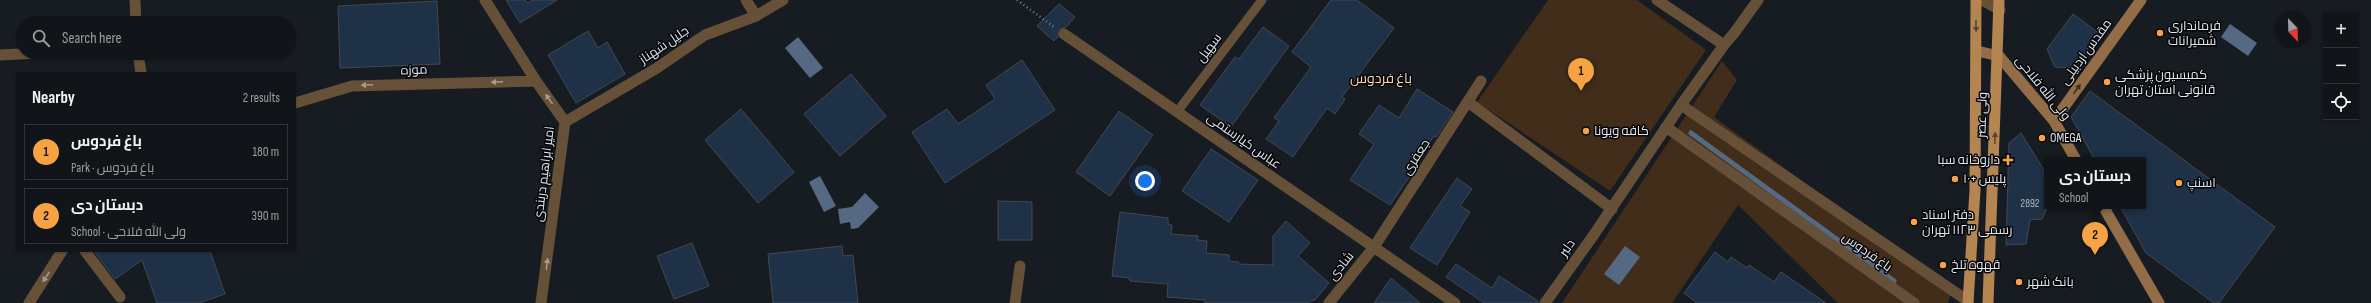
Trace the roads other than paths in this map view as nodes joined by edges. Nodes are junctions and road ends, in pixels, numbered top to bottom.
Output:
1 (135, 0) edge
2 (485, 0) edge
3 (746, 0) edge
4 (783, 0) edge
5 (1262, 0) edge
6 (1657, 0) edge
7 (1758, 0) edge
8 (1976, 0) edge
9 (1982, 0) edge
10 (2141, 0) edge
11 (1999, 5) edge
12 (136, 16) edge
13 (756, 16) junction
14 (1064, 34) road end
15 (1724, 45) junction
16 (1977, 51) junction
17 (16, 54) edge
18 (0, 55) edge
19 (1999, 56) junction
20 (139, 60) edge
21 (141, 72) edge
22 (536, 81) junction
23 (1481, 81) dead end
24 (1468, 102) junction
25 (296, 103) edge
26 (1680, 105) junction
27 (1177, 112) junction
28 (2054, 121) junction
29 (565, 122) junction
30 (1666, 128) junction
31 (2074, 157) edge
32 (1612, 209) junction
33 (2105, 209) edge
34 (1374, 247) junction
35 (61, 252) edge
36 (86, 252) edge
37 (1020, 266) dead end
38 (120, 297) dead end
39 (1968, 302) edge
40 (29, 303) edge
41 (542, 303) edge
42 (1015, 303) edge
43 (1329, 303) edge
44 (1455, 303) edge
45 (1546, 303) edge
46 (1914, 303) edge
47 (1988, 303) edge
48 (2159, 303) edge

1 - 12 street
2 - 22 street, امیر ابراهیم دربندی
3 - 13 street
4 - 13 street, جلیل شهناز
5 - 27 lane, سهیل
6 - 15 street
7 - 15 street, دلبر
8 -> 16 main road, ولی عصر
9 - 11 street
28 -> 10 main road, مقدس اردبیلی
11 - 19 main road, ولی عصر
13 - 29 street, جلیل شهناز
14 - 27 street, عباس کیارستمی
15 - 26 street, دلبر
16 - 19 main road
16 - 39 main road, ولی عصر
17 - 18 street
19 - 28 main road, ولی‌ الله فلاحی
47 -> 19 main road, ولی عصر
20 - 21 street
22 -> 25 street, موزه
29 -> 22 street, امیر ابراهیم دربندی
23 - 24 street, جعفری
24 - 32 street
24 - 34 street, جعفری
26 - 30 street, دلبر
26 - 39 street
27 - 34 street, عباس کیارستمی
28 - 31 main road, ولی‌ الله فلاحی
41 -> 29 street, امیر ابراهیم دربندی
30 - 32 street, دلبر
30 - 46 street, باغ فردوس
32 - 45 street, دلبر
33 - 48 main road
34 - 43 street, شادی
34 - 44 street, عباس کیارستمی
35 -> 40 street
36 - 38 street
37 - 42 street

